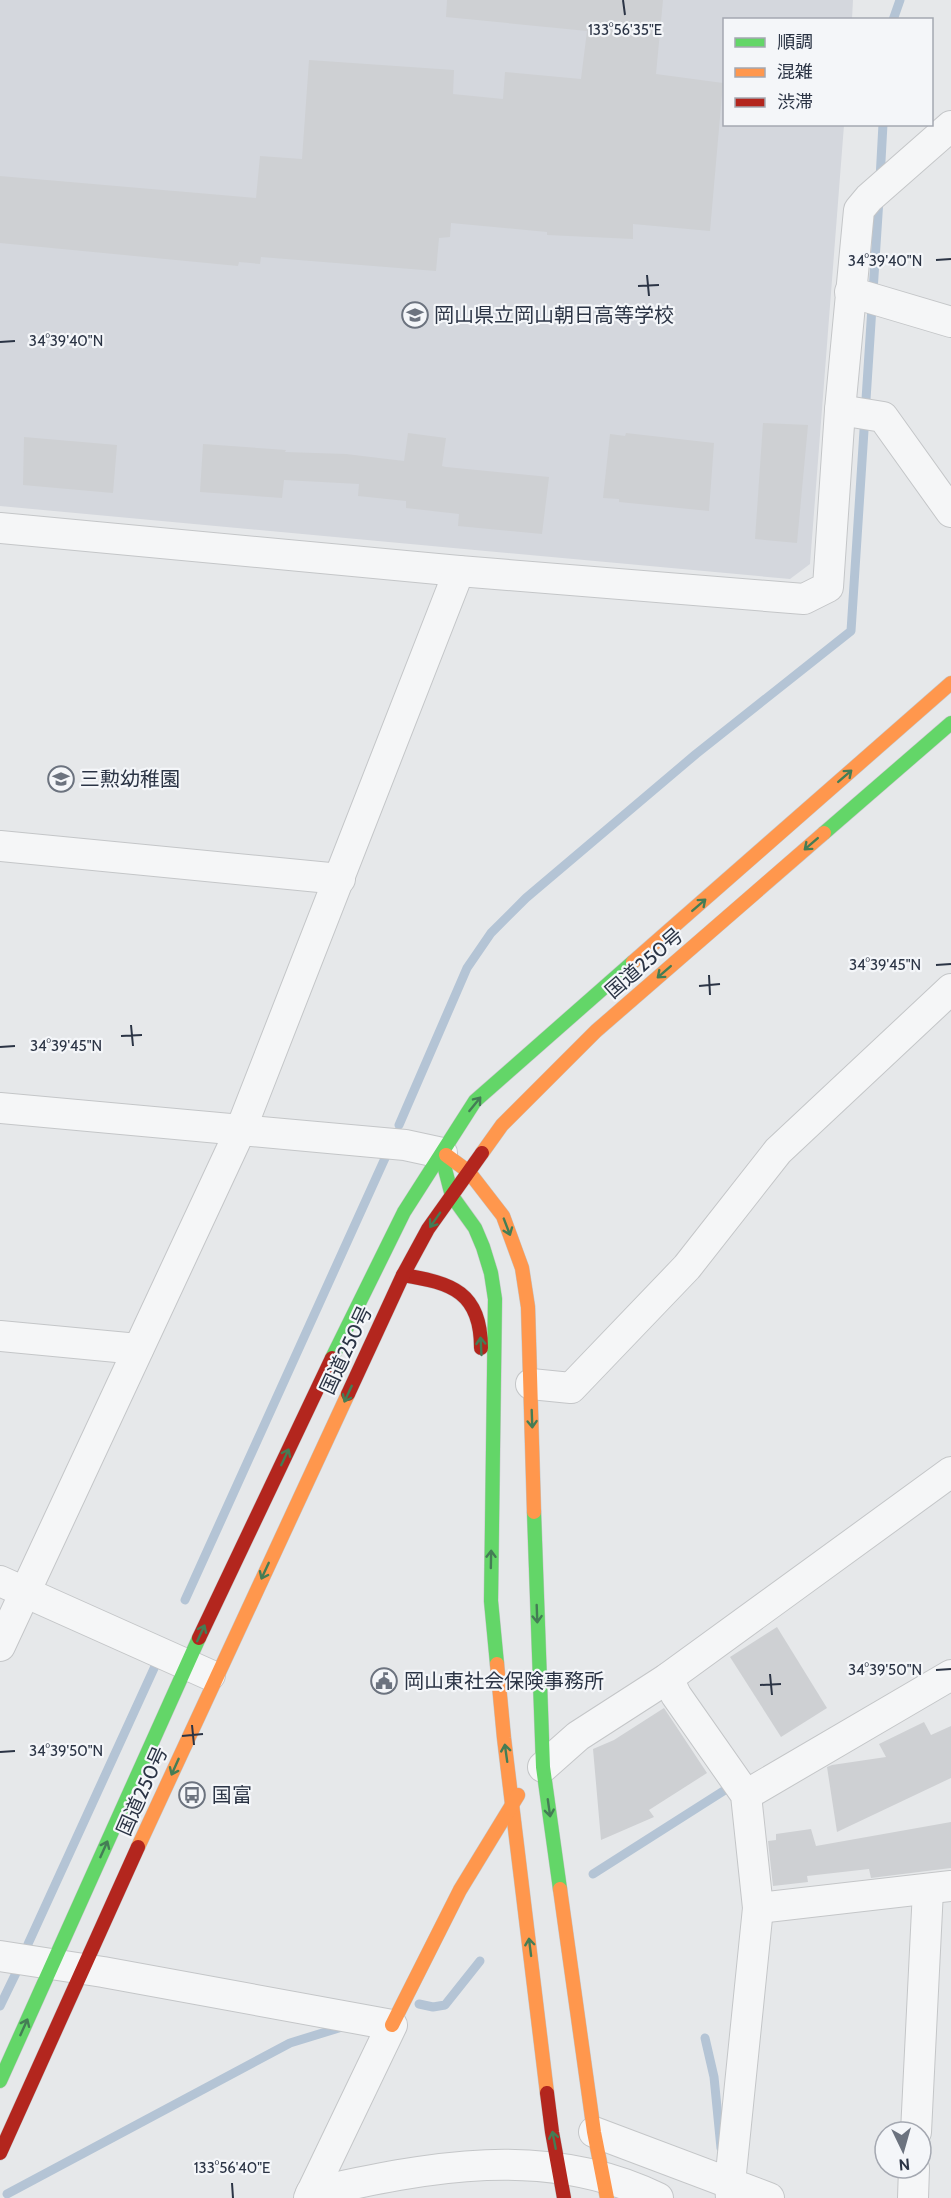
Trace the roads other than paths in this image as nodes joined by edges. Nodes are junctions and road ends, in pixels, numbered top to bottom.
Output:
1 (951, 126) edge
2 (865, 296) junction
3 (951, 322) edge
4 (857, 413) junction
5 (951, 512) edge
6 (0, 528) edge
7 (459, 570) junction
8 (951, 683) edge
9 (951, 723) edge
10 (0, 846) edge
11 (339, 879) junction
12 (951, 989) edge
13 (0, 1108) edge
14 (241, 1129) junction
15 (442, 1153) junction
16 (469, 1172) junction
17 (452, 1196) junction
18 (403, 1275) junction
19 (0, 1336) edge
20 (138, 1349) junction
21 (531, 1384) junction
22 (493, 1424) junction
23 (951, 1472) edge
24 (12, 1587) edge
25 (0, 1646) edge
26 (187, 1664) junction
27 (951, 1676) edge
28 (215, 1678) junction
29 (668, 1678) junction
30 (543, 1767) junction
31 (746, 1795) junction
32 (513, 1801) junction
33 (940, 1888) edge
34 (758, 1908) junction
35 (0, 1956) edge
36 (52, 1965) junction
37 (84, 1969) junction
38 (392, 2025) junction
39 (0, 2081) edge
40 (917, 2120) edge
41 (594, 2132) junction
42 (0, 2153) edge
43 (559, 2167) junction
44 (914, 2180) edge
45 (605, 2187) edge
46 (730, 2191) edge
47 (310, 2195) edge
48 (564, 2198) edge
49 (658, 2198) edge
50 (769, 2198) edge
51 (913, 2198) edge

1 - 2 street
2 - 3 street
2 - 4 street
4 - 5 street
4 - 7 street
6 - 7 street
7 - 11 street
15 -> 8 main road, 国道250号
9 -> 16 main road, 国道250号
10 - 11 street
11 - 14 street
12 - 21 street
13 - 14 street
14 - 15 street
14 - 20 street
15 - 16 main road
15 - 17 main road
26 -> 15 main road, 国道250号
16 - 17 main road, 国道250号
16 -> 21 main road
17 -> 18 main road, 国道250号
17 - 22 main road
22 -> 18 main road
18 -> 28 main road, 国道250号
19 - 20 street
20 - 24 street
21 -> 30 main road
32 -> 22 main road
23 - 29 street
24 - 25 street
24 - 26 street
26 - 28 street
36 -> 26 main road, 国道250号
27 - 31 street
28 -> 37 main road, 国道250号
29 - 30 street
29 - 31 street
30 - 32 main road
30 -> 41 main road
31 - 34 street
32 - 38 main road
43 -> 32 main road
33 - 34 street
33 - 40 street
34 - 46 street
35 - 36 street
36 - 37 street
39 -> 36 main road, 国道250号
37 - 38 street
37 - 42 main road, 国道250号
38 - 47 street
41 - 45 main road
41 - 46 street
43 - 45 street
43 - 47 street
43 - 48 main road
44 - 51 street
45 - 49 street
46 - 50 street

